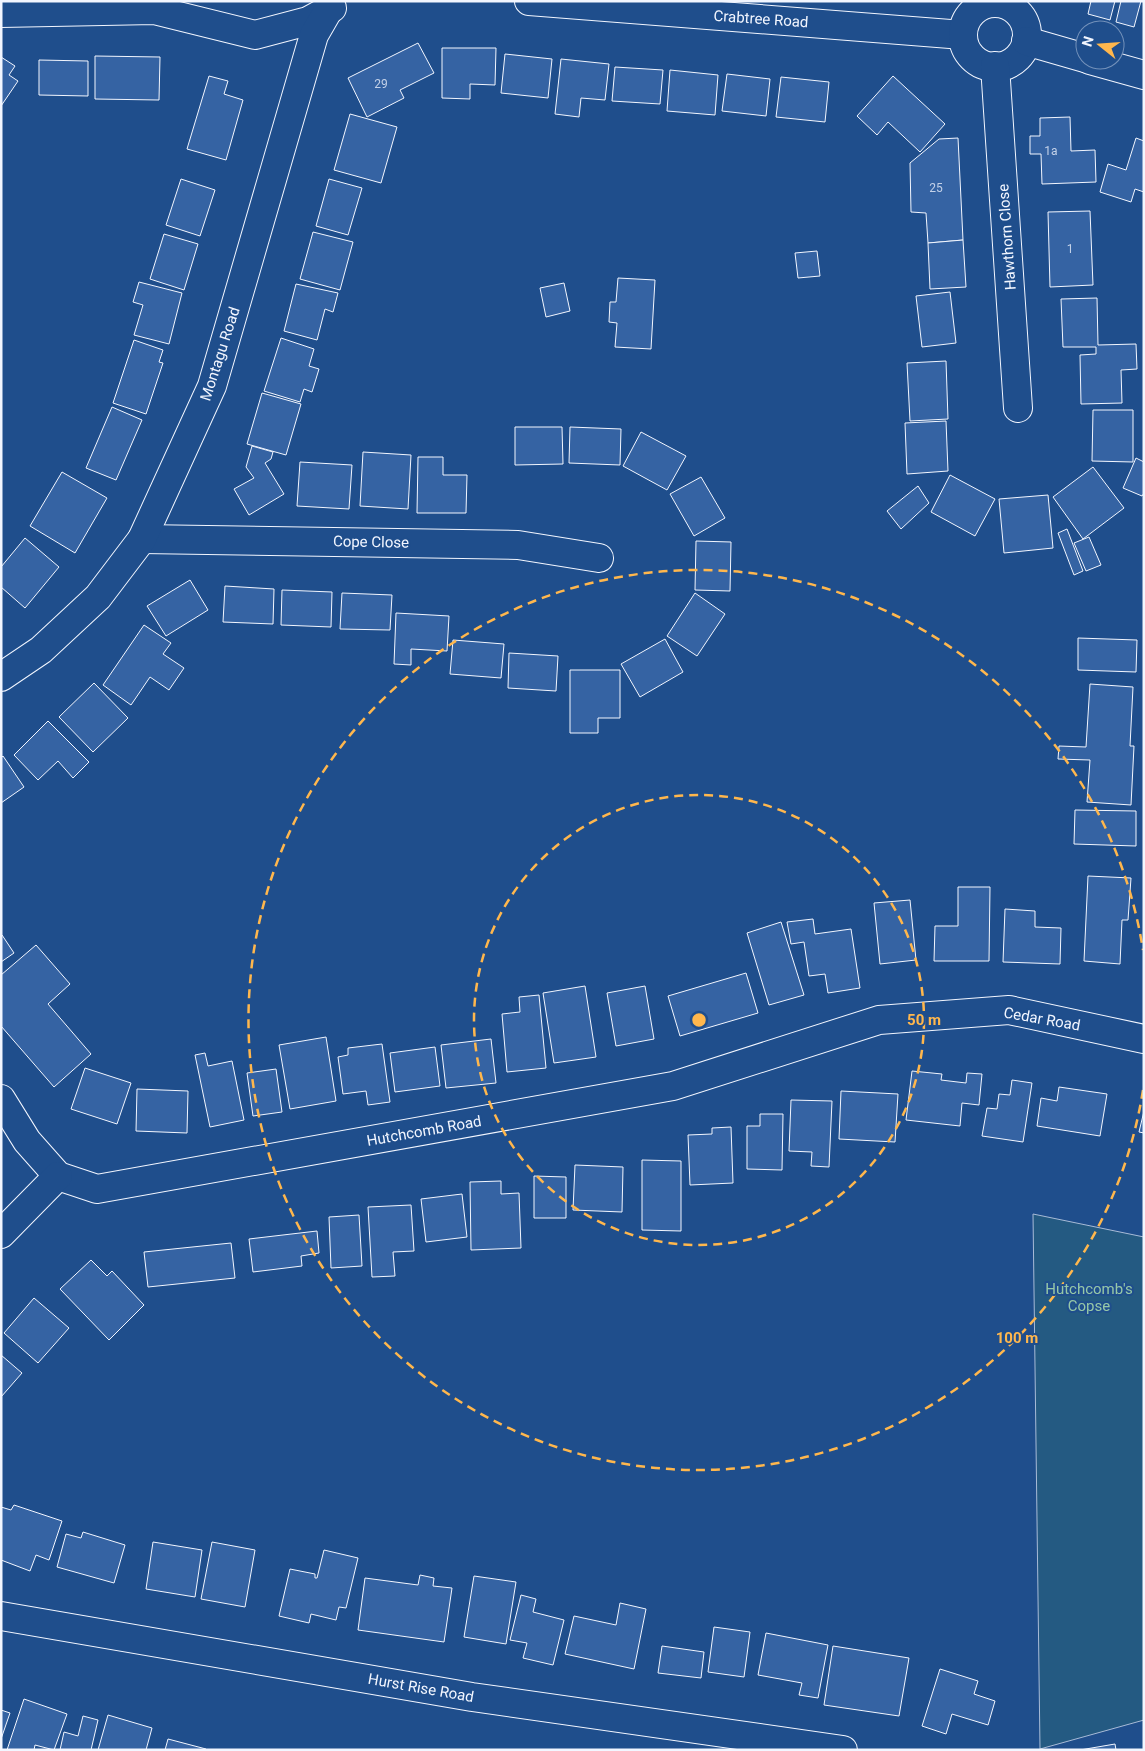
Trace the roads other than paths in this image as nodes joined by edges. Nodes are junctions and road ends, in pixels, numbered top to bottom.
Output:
1 (529, 1) edge
2 (1007, 3) edge
3 (335, 4) edge
4 (1, 13) edge
5 (963, 35) junction
6 (1026, 42) junction
7 (1075, 55) edge
8 (995, 66) junction
9 (1125, 70) edge
10 (1144, 75) edge
11 (1018, 408) dead end
12 (142, 539) junction
13 (599, 558) dead end
14 (1, 677) edge
15 (879, 1020) joint
16 (1144, 1039) edge
17 (1, 1099) edge
18 (58, 1176) junction
19 (1, 1234) edge
20 (1, 1616) edge
21 (842, 1750) edge

1 - 5 street, Crabtree Road
2 - 5 street
2 - 6 street
3 - 4 street
3 - 12 street, Montagu Road
5 - 8 street
6 - 7 street
6 - 8 street
8 - 11 street, Hawthorn Close
9 - 10 street
12 - 13 street, Cope Close
12 - 14 street, Montagu Road
15 - 16 street, Cedar Road
15 - 18 street, Hutchcomb Road
17 - 18 street
18 - 19 street
20 - 21 street, Hurst Rise Road

